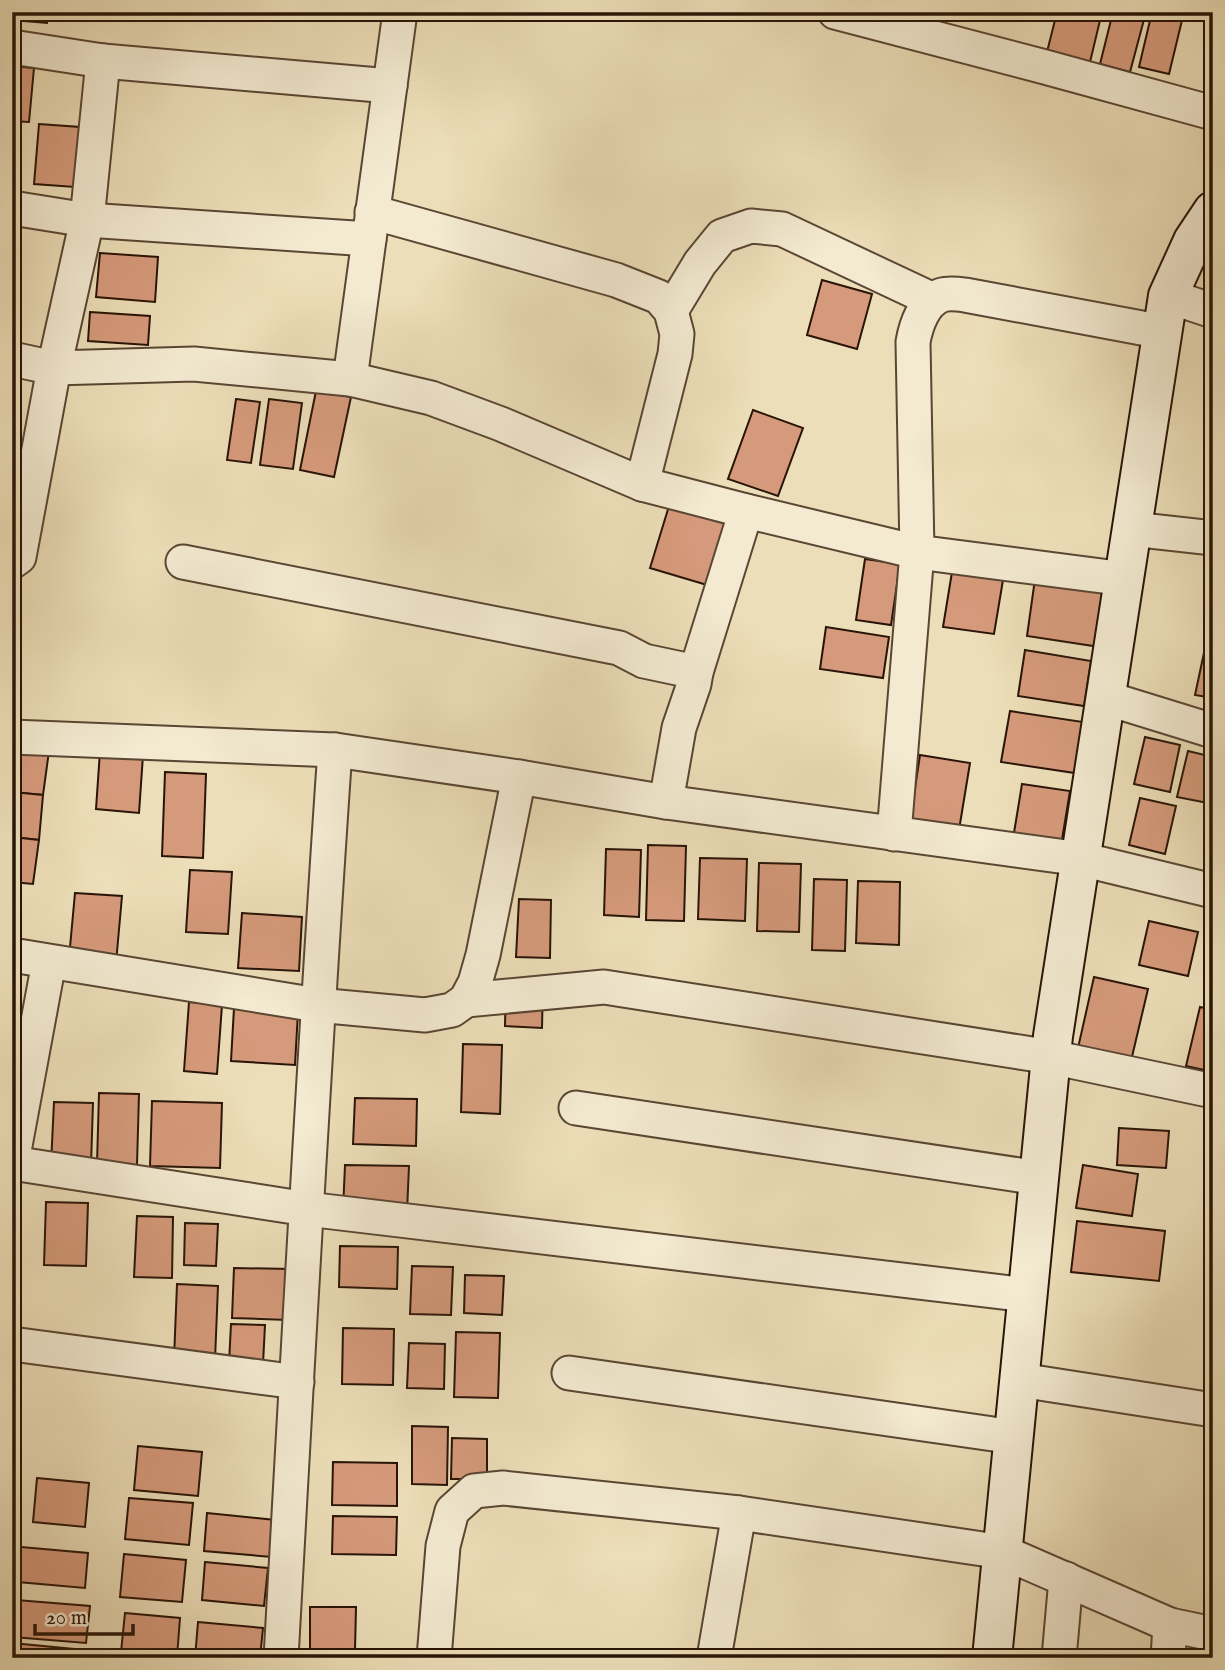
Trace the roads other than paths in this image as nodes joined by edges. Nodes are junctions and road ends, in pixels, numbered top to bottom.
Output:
1 (400, 12) edge
2 (835, 12) edge
3 (12, 47) edge
4 (103, 61) junction
5 (390, 86) junction
6 (1213, 113) edge
7 (12, 208) edge
8 (1213, 211) edge
9 (87, 220) junction
10 (371, 225) junction
11 (933, 300) junction
12 (1213, 311) edge
13 (671, 312) junction
14 (1166, 314) junction
15 (12, 359) edge
16 (54, 368) junction
17 (350, 379) junction
18 (642, 484) junction
19 (746, 511) junction
20 (1132, 529) junction
21 (1213, 538) edge
22 (917, 552) junction
23 (12, 562) edge
24 (183, 562) dead end
25 (1125, 579) junction
26 (696, 672) junction
27 (1106, 698) junction
28 (1213, 731) edge
29 (12, 737) edge
30 (335, 750) junction
31 (519, 777) junction
32 (666, 802) junction
33 (894, 834) junction
34 (1081, 859) junction
35 (1213, 891) edge
36 (12, 955) edge
37 (49, 962) junction
38 (466, 1000) junction
39 (317, 1005) junction
40 (1051, 1058) junction
41 (1213, 1091) edge
42 (576, 1108) dead end
43 (12, 1162) edge
44 (1039, 1178) junction
45 (307, 1209) junction
46 (1028, 1295) junction
47 (12, 1344) edge
48 (569, 1373) dead end
49 (1020, 1380) junction
50 (297, 1382) junction
51 (1213, 1410) edge
52 (1014, 1437) junction
53 (739, 1513) junction
54 (1003, 1552) junction
55 (1066, 1579) junction
56 (1170, 1625) junction
57 (1213, 1634) edge
58 (281, 1658) edge
59 (434, 1658) edge
60 (714, 1658) edge
61 (992, 1658) edge
62 (1059, 1658) edge
63 (1168, 1658) edge

1 - 5 street
2 - 6 street
3 - 4 street
4 - 5 street
4 - 9 street
5 - 10 street
7 - 9 street
8 - 14 main road
9 - 10 street
9 - 16 street
10 - 13 street
10 - 17 street
11 - 13 street
11 - 14 street
11 - 22 street
12 - 14 street
13 - 18 street
14 - 20 main road
15 - 16 street
16 - 17 street
16 - 23 street
17 - 18 street
18 - 19 street
19 - 22 street
19 - 26 street
20 - 21 street
20 - 25 main road
22 - 25 street
22 - 33 street
24 - 26 street
25 - 27 main road
26 - 32 street
27 - 28 street
27 - 34 main road
29 - 30 street
30 - 31 street
30 - 39 street
31 - 32 street
31 - 38 street
32 - 33 street
33 - 34 street
34 - 35 street
34 - 40 main road
36 - 37 street
37 - 39 street
37 - 43 street
38 - 39 street
38 - 40 street
39 - 45 street
40 - 41 street
40 - 44 main road
42 - 44 street
43 - 45 street
44 - 46 main road
45 - 46 street
45 - 50 street
46 - 49 main road
47 - 50 street
48 - 52 street
49 - 51 street
49 - 52 main road
50 - 58 street
52 - 54 main road
53 - 54 street
53 - 59 street
53 - 60 street
54 - 55 street
54 - 61 main road
55 - 56 street
55 - 62 street
56 - 57 street
56 - 63 street

